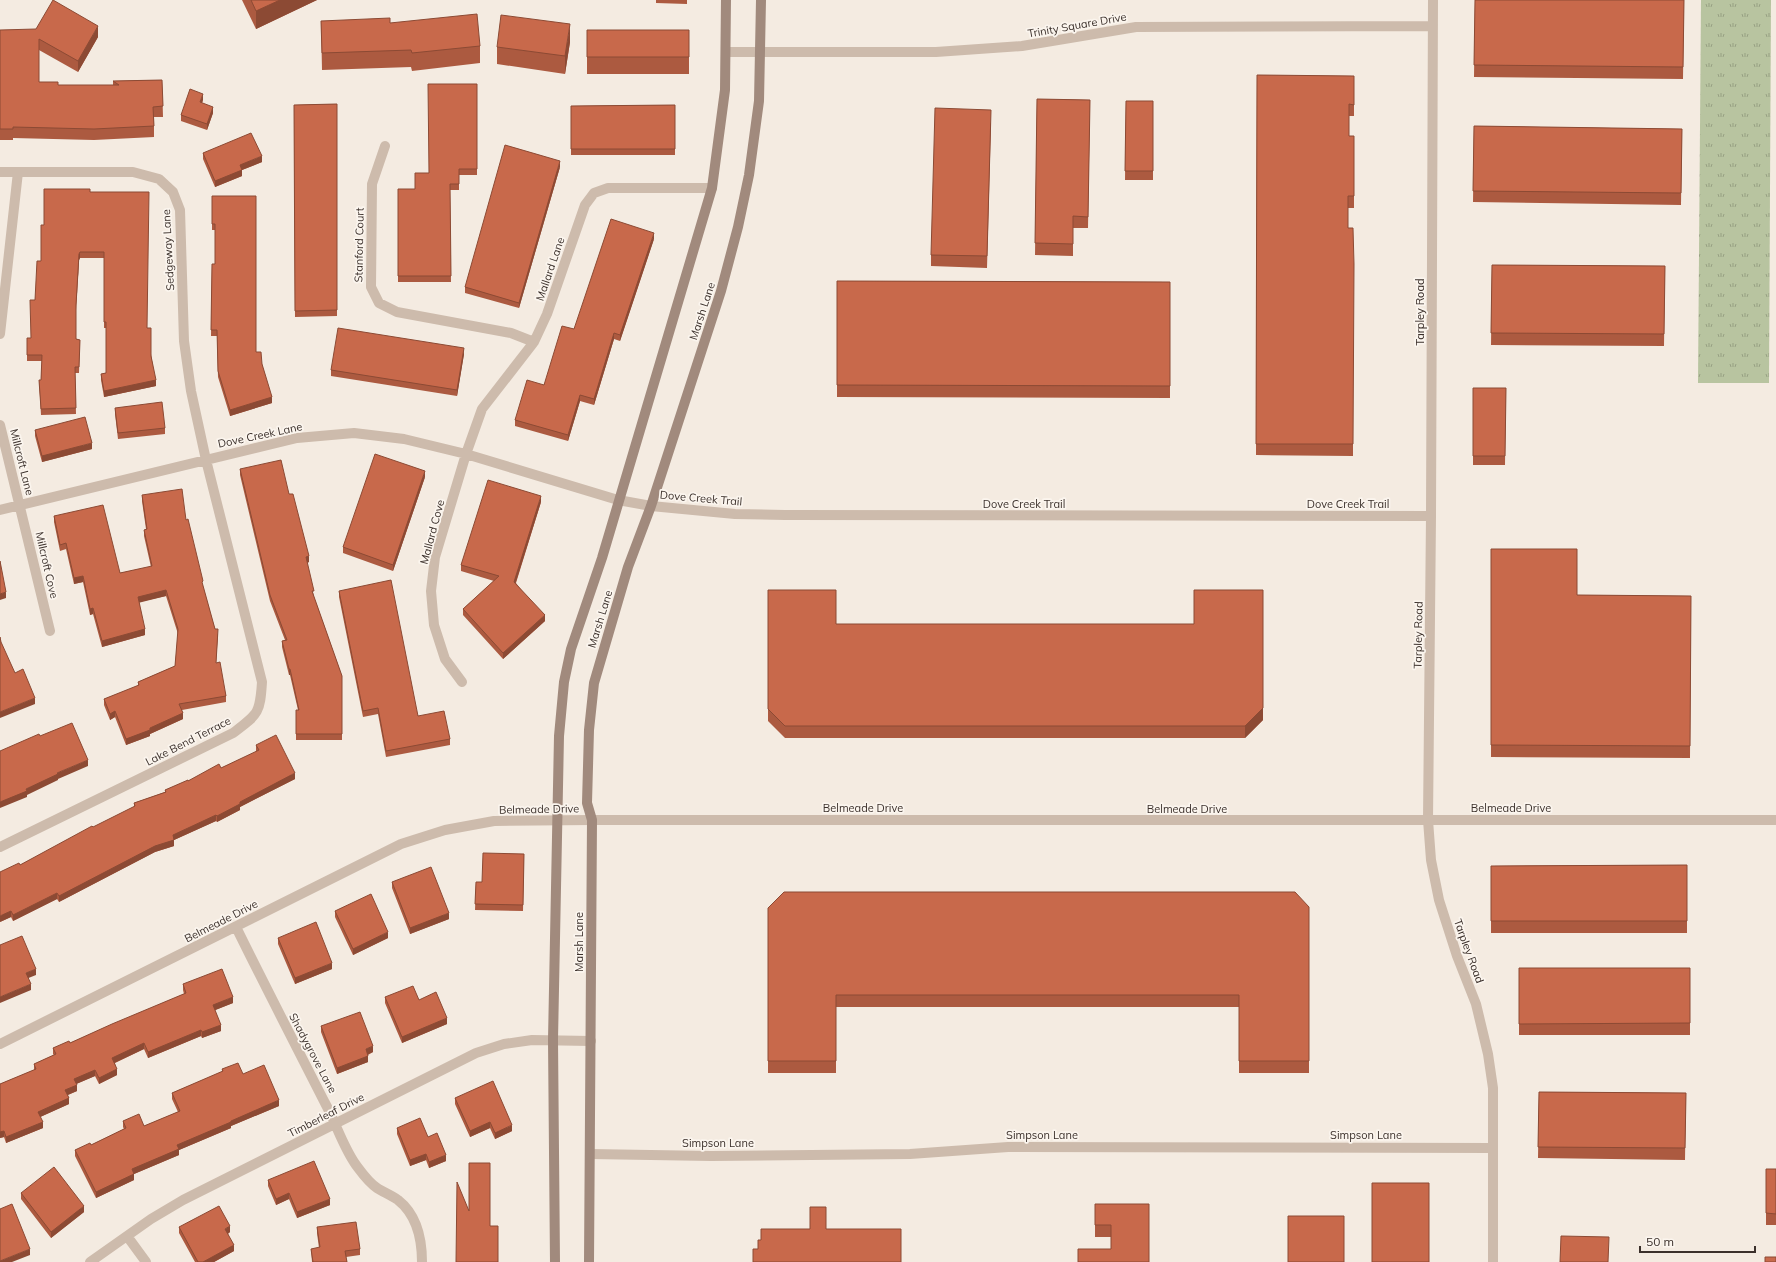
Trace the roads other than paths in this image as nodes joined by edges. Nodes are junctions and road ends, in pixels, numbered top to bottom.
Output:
1 (726, 0) edge
2 (761, 0) edge
3 (1432, 0) edge
4 (1432, 26) junction
5 (726, 52) junction
6 (760, 52) junction
7 (385, 146) dead end
8 (0, 172) edge
9 (18, 172) junction
10 (712, 188) junction
11 (0, 334) edge
12 (534, 342) junction
13 (0, 425) edge
14 (466, 454) junction
15 (206, 460) junction
16 (618, 500) junction
17 (20, 504) junction
18 (651, 506) junction
19 (0, 510) edge
20 (1431, 516) junction
21 (50, 631) dead end
22 (462, 682) dead end
23 (559, 820) junction
24 (592, 820) junction
25 (1428, 820) junction
26 (1776, 820) edge
27 (0, 847) edge
28 (236, 927) junction
29 (553, 1040) junction
30 (591, 1041) junction
31 (0, 1044) edge
32 (336, 1123) junction
33 (1493, 1148) junction
34 (590, 1154) junction
35 (127, 1236) junction
36 (94, 1261) edge
37 (146, 1262) edge
38 (422, 1262) edge
39 (555, 1262) edge
40 (590, 1262) edge
41 (1493, 1262) edge

1 - 5 main road, Marsh Lane
2 - 6 main road, Marsh Lane
3 - 4 street, Tarpley Road
4 - 6 street, Trinity Square Drive
4 - 20 street, Tarpley Road
5 - 6 street, Trinity Square Drive
5 - 10 main road, Marsh Lane
6 - 18 main road, Marsh Lane
7 - 12 street, Stanford Court
8 - 9 street, Sedgeway Lane
9 - 11 street
9 - 15 street, Sedgeway Lane
10 - 12 street, Mallard Lane
10 - 16 main road, Marsh Lane
12 - 14 street, Mallard Lane
13 - 17 street, Millcroft Lane
14 - 15 street, Dove Creek Lane
14 - 16 street, Dove Creek Lane
14 - 22 street, Mallard Cove
15 - 17 street, Dove Creek Lane
15 - 27 street, Lake Bend Terrace
16 - 18 street, Dove Creek Trail
16 - 23 main road, Marsh Lane
17 - 19 street, Dove Creek Lane
17 - 21 street, Millcroft Cove
18 - 20 street, Dove Creek Trail
18 - 24 main road, Marsh Lane
20 - 25 street, Tarpley Road
23 - 24 street, Belmeade Drive
23 - 28 street, Belmeade Drive
23 - 29 main road, Marsh Lane
24 - 25 street, Belmeade Drive
24 - 30 main road, Marsh Lane
25 - 26 street, Belmeade Drive
25 - 33 street, Tarpley Road
28 - 31 street, Belmeade Drive
28 - 32 street, Shadygrove Lane
29 - 30 street, Timberleaf Drive
29 - 32 street, Timberleaf Drive
29 - 39 main road, Marsh Lane
30 - 34 main road, Marsh Lane
32 - 35 street, Timberleaf Drive
32 - 38 street, Shadygrove Lane
33 - 34 street, Simpson Lane
33 - 41 street, Tarpley Road
34 - 40 main road, Marsh Lane
35 - 36 street, Timberleaf Drive
35 - 37 street

